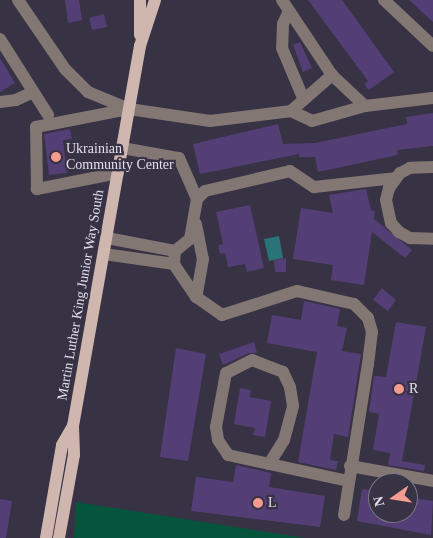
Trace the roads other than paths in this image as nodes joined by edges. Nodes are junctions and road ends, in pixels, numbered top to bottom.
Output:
1 (18, 0) edge
2 (140, 0) edge
3 (155, 0) edge
4 (384, 0) edge
5 (286, 5) edge
6 (0, 39) edge
7 (140, 46) junction
8 (433, 46) edge
9 (332, 75) junction
10 (33, 92) junction
11 (433, 98) edge
12 (304, 100) junction
13 (0, 102) edge
14 (365, 106) junction
15 (129, 109) junction
16 (291, 110) junction
17 (48, 115) dead end
18 (122, 148) junction
19 (433, 167) edge
20 (118, 173) junction
21 (395, 178) junction
22 (197, 199) junction
23 (196, 222) junction
24 (107, 238) junction
25 (433, 239) edge
26 (104, 254) junction
27 (175, 258) junction
28 (196, 297) junction
29 (73, 426) junction
30 (270, 464) junction
31 (350, 466) junction
32 (348, 481) junction
33 (433, 481) edge
34 (344, 515) dead end
35 (46, 538) edge
36 (59, 538) edge

1 - 15 street
2 - 7 main road
3 - 7 main road
4 - 8 street
5 - 9 street
5 - 12 street
6 - 10 street
7 - 15 main road, Martin Luther King Junior Way South
9 - 12 street
9 - 14 street
10 - 13 street
10 - 17 street
11 - 14 street
12 - 16 street
14 - 16 street
15 - 16 street
15 - 18 main road, Martin Luther King Junior Way South
15 - 20 street
18 - 20 main road, Martin Luther King Junior Way South
18 - 22 street
19 - 21 street
20 - 24 main road, Martin Luther King Junior Way South
21 - 22 street
21 - 25 street
22 - 23 street
23 - 27 street
23 - 28 street
24 - 26 main road, Martin Luther King Junior Way South
24 - 27 street
26 - 27 street
26 - 29 main road, Martin Luther King Junior Way South
27 - 28 street
28 - 31 street
29 - 35 main road, Martin Luther King Junior Way South
29 - 36 main road, Martin Luther King Junior Way South
30 - 30 street
30 - 32 street
31 - 32 street
31 - 33 street
32 - 34 street

